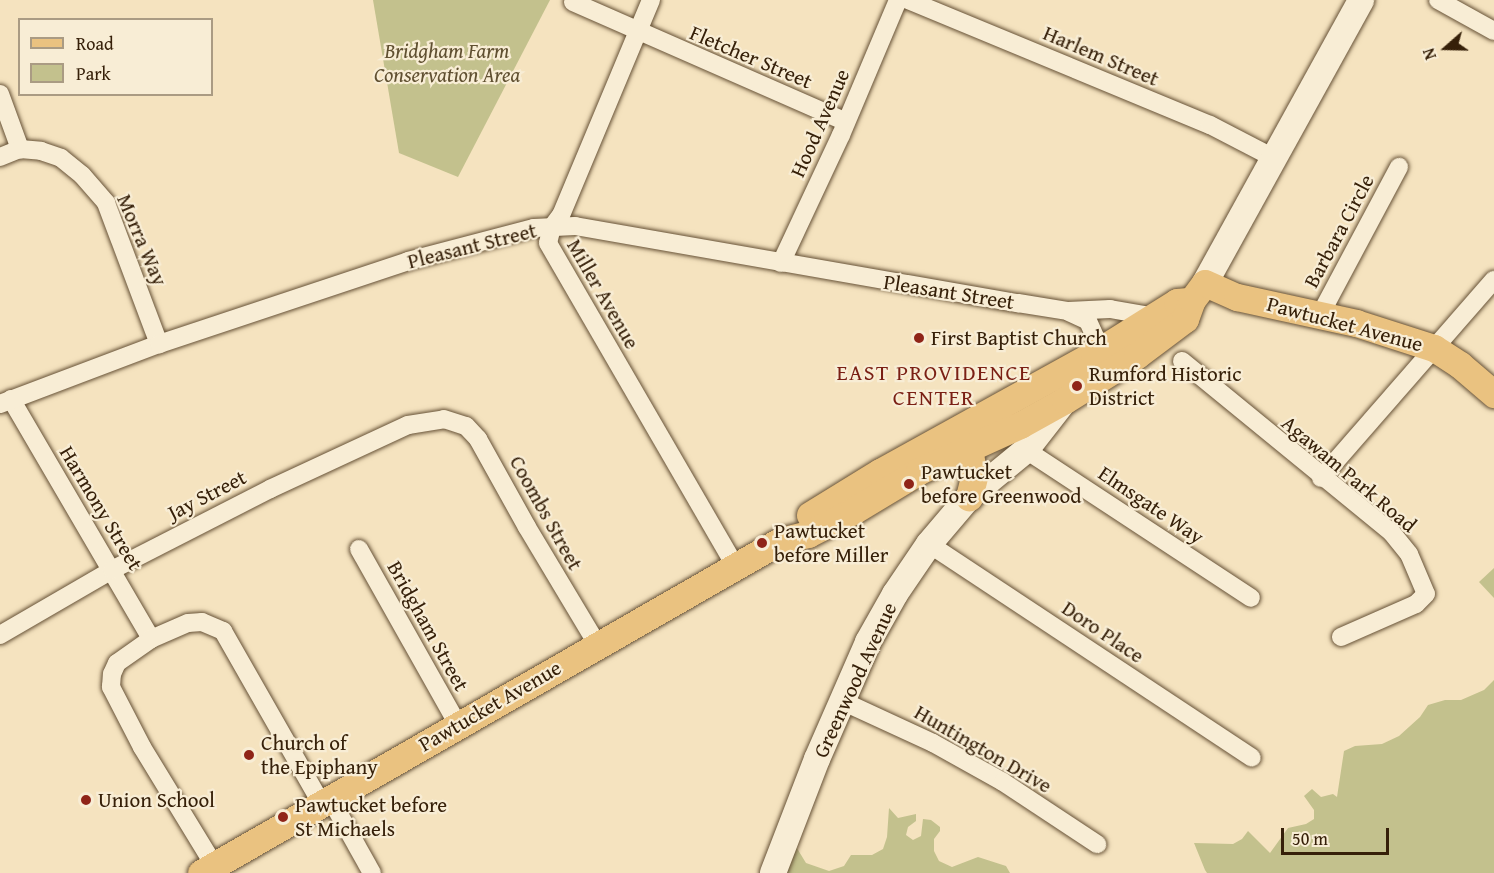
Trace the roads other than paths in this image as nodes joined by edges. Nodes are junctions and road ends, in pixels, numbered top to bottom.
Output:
1 (651, 0) edge
2 (898, 0) edge
3 (908, 0) edge
4 (1361, 0) edge
5 (1438, 0) edge
6 (573, 2) dead end
7 (1494, 31) edge
8 (638, 32) junction
9 (0, 94) edge
10 (846, 122) junction
11 (20, 149) junction
12 (0, 157) edge
13 (1274, 158) junction
14 (1399, 167) dead end
15 (552, 227) junction
16 (781, 263) junction
17 (1494, 280) edge
18 (1199, 292) junction
19 (1068, 311) junction
20 (1320, 315) junction
21 (1156, 317) junction
22 (159, 344) junction
23 (1434, 348) junction
24 (1094, 354) junction
25 (1182, 361) dead end
26 (1494, 394) edge
27 (1065, 400) junction
28 (6, 402) edge
29 (444, 419) joint
30 (964, 438) junction
31 (1026, 450) junction
32 (1321, 478) junction
33 (969, 497) junction
34 (929, 544) junction
35 (359, 549) dead end
36 (735, 566) junction
37 (112, 570) junction
38 (1251, 598) dead end
39 (0, 635) edge
40 (1341, 637) dead end
41 (151, 639) junction
42 (597, 644) junction
43 (842, 701) junction
44 (458, 725) junction
45 (1252, 758) dead end
46 (325, 800) junction
47 (1097, 844) dead end
48 (207, 869) edge
49 (372, 873) edge
50 (773, 873) edge

1 - 8 street, Miller Avenue
2 - 10 street, Hood Avenue
3 - 13 street, Harlem Street
4 - 13 street
5 - 7 street
6 - 8 street, Fletcher Street
8 - 10 street, Fletcher Street
8 - 15 street, Miller Avenue
9 - 11 street
10 - 16 street, Hood Avenue
11 - 12 street
11 - 22 street, Morra Way
13 - 18 street
14 - 20 street, Barbara Circle
15 - 16 street, Pleasant Street
15 - 22 street, Pleasant Street
15 - 36 street, Miller Avenue
16 - 19 street, Pleasant Street
17 - 23 street
18 - 20 main road, Pawtucket Avenue
18 - 21 main road, Pawtucket Avenue
18 - 27 main road, Pawtucket Avenue
19 - 21 street, Pleasant Street
19 - 24 street, Pleasant Street
20 - 23 main road, Pawtucket Avenue
21 - 24 main road, Pawtucket Avenue
22 - 28 street, Pleasant Street
23 - 26 main road, Pawtucket Avenue
23 - 32 street
24 - 30 main road, Pawtucket Avenue
25 - 32 street, Agawam Park Road
27 - 30 main road, Pawtucket Avenue
27 - 31 street, Greenwood Avenue
28 - 37 street, Harmony Street
29 - 37 street, Jay Street
29 - 42 street, Coombs Street
30 - 33 main road
30 - 36 main road, Pawtucket Avenue
31 - 33 street, Greenwood Avenue
31 - 38 street, Elmsgate Way
32 - 40 street, Agawam Park Road
33 - 34 street, Greenwood Avenue
34 - 43 street, Greenwood Avenue
34 - 45 street, Doro Place
35 - 44 street, Bridgham Street
36 - 42 main road, Pawtucket Avenue
37 - 39 street, Jay Street
37 - 41 street, Harmony Street
41 - 46 street
41 - 48 street
42 - 44 main road, Pawtucket Avenue
43 - 47 street, Huntington Drive
43 - 50 street, Greenwood Avenue
44 - 46 main road, Pawtucket Avenue
46 - 48 main road, Pawtucket Avenue
46 - 49 street

